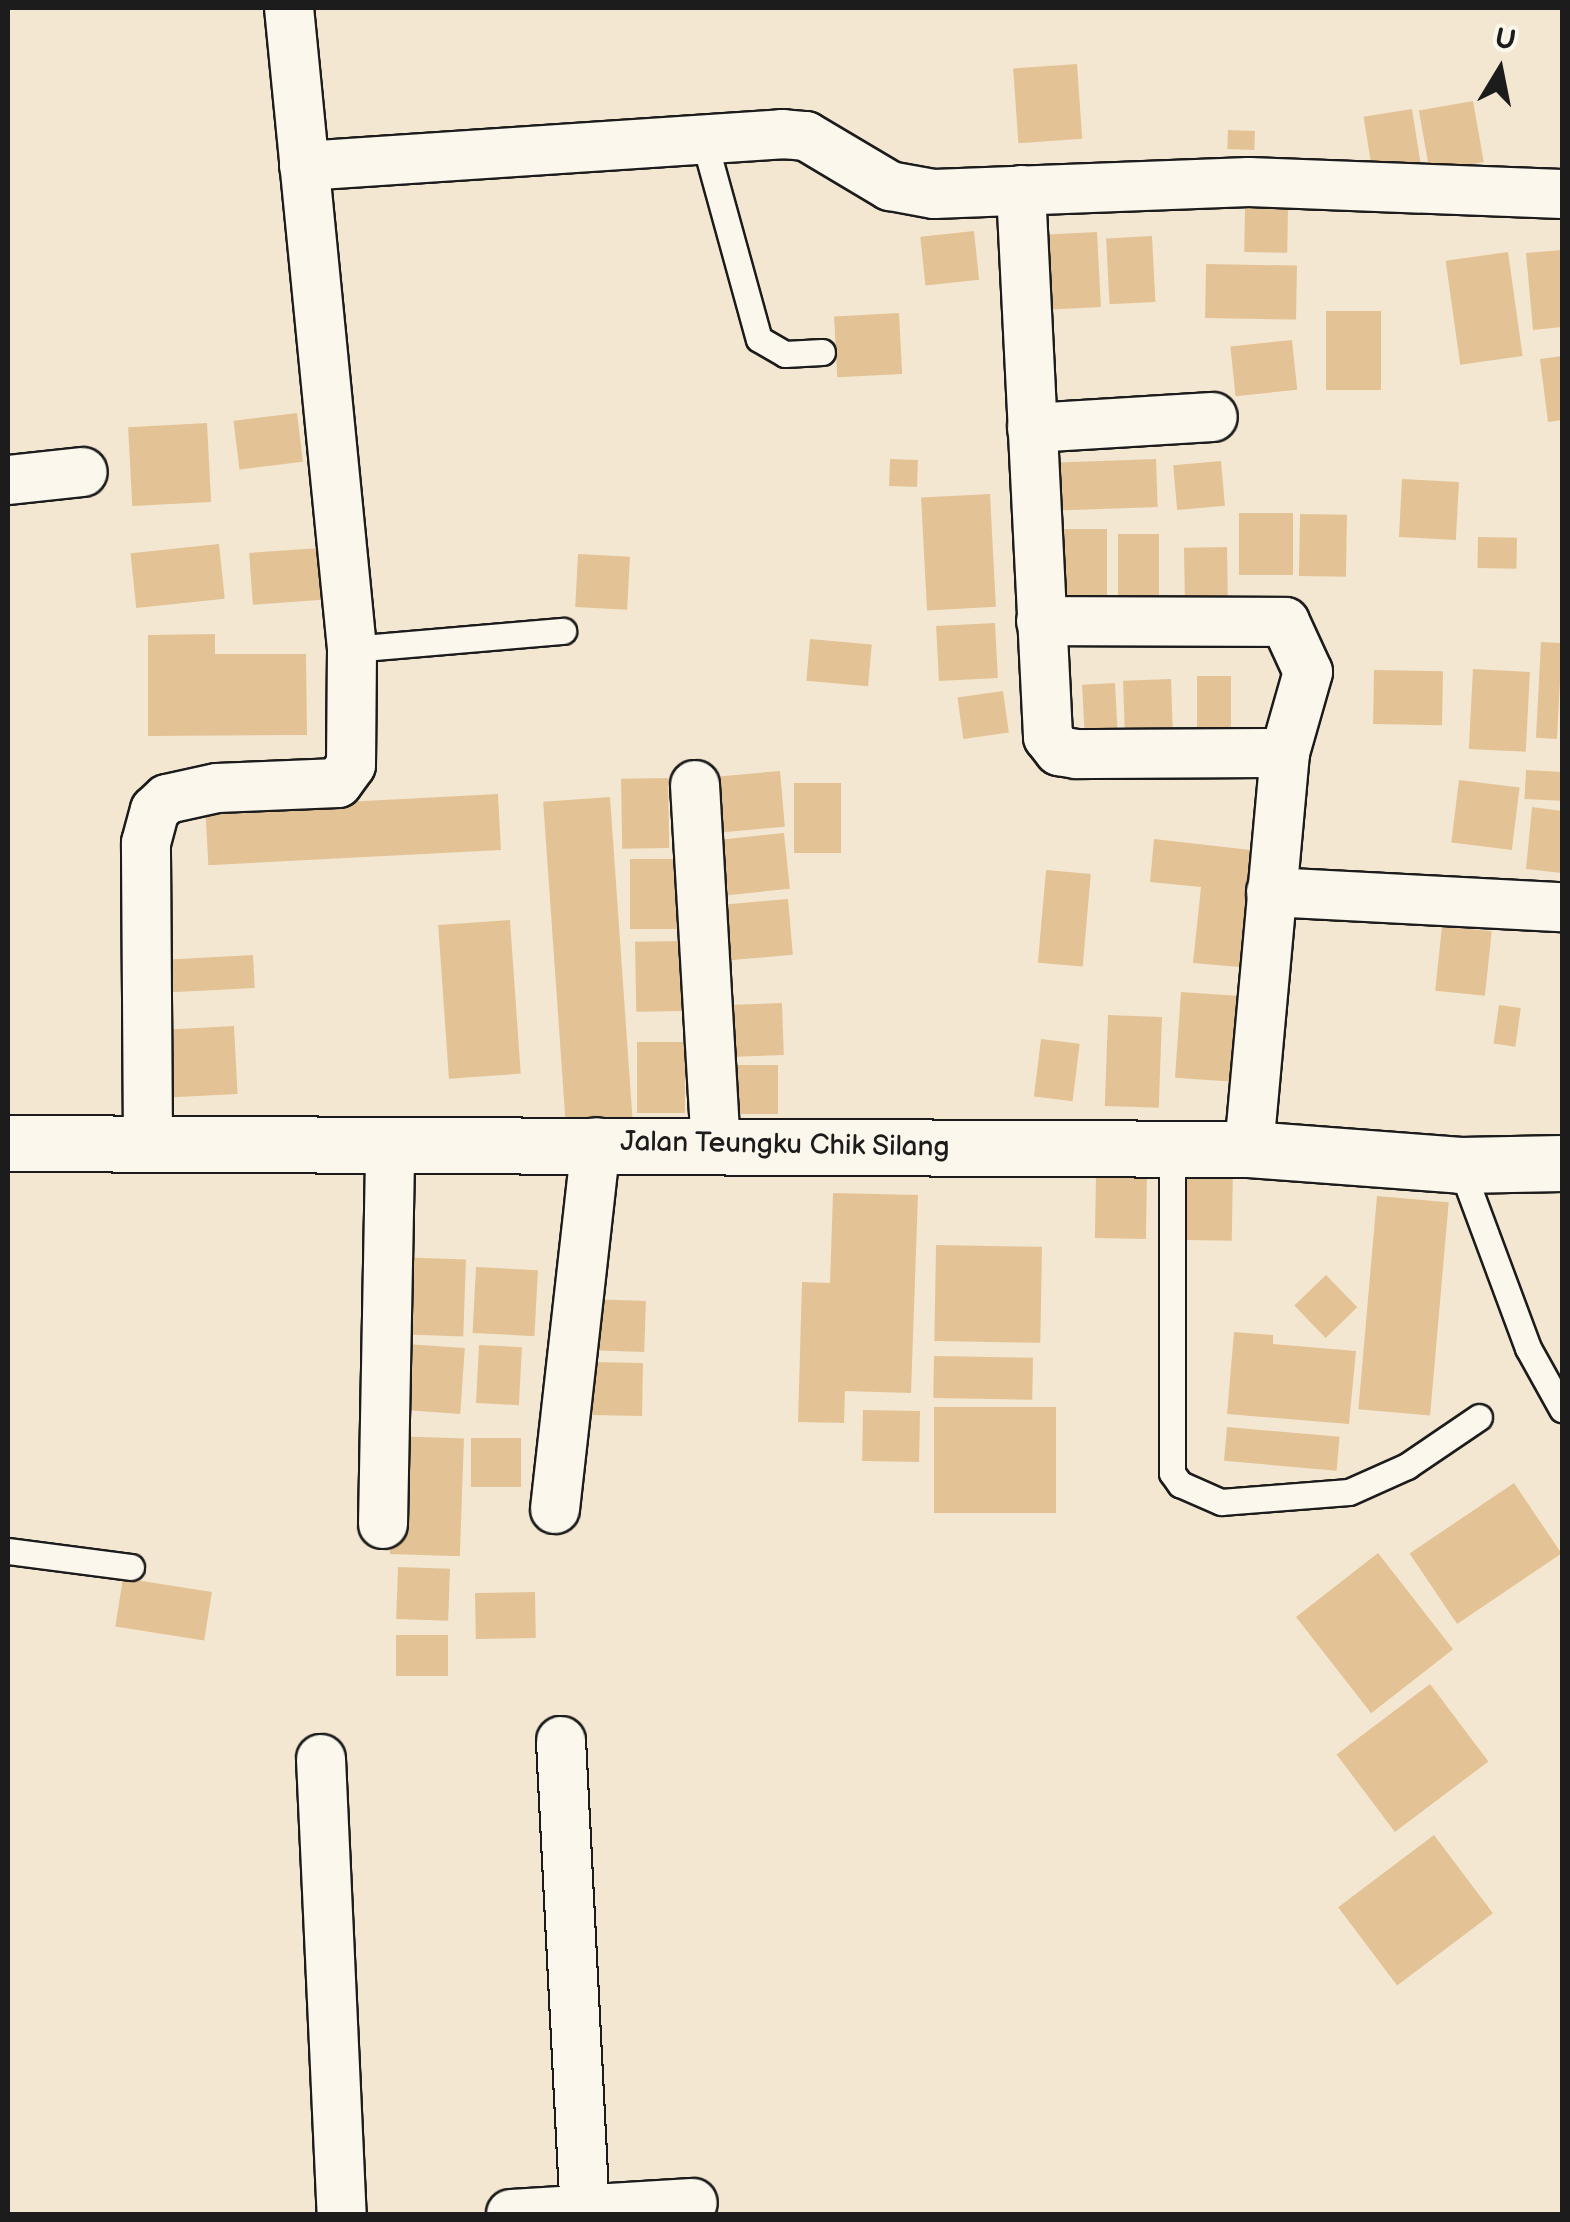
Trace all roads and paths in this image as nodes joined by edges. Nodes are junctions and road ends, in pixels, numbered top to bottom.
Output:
1 (289, 8) edge
2 (704, 140) junction
3 (304, 166) junction
4 (1021, 190) junction
5 (1562, 194) edge
6 (822, 352) dead end
7 (1213, 417) dead end
8 (1032, 428) junction
9 (83, 472) dead end
10 (8, 480) edge
11 (1041, 621) junction
12 (563, 630) dead end
13 (352, 649) junction
14 (1285, 752) junction
15 (695, 785) dead end
16 (1271, 892) junction
17 (1562, 907) edge
18 (148, 1140) junction
19 (596, 1142) junction
20 (8, 1143) edge
21 (390, 1143) junction
22 (716, 1144) junction
23 (1249, 1149) junction
24 (1172, 1153) junction
25 (1562, 1163) edge
26 (1460, 1165) junction
27 (1562, 1409) edge
28 (1479, 1417) dead end
29 (555, 1508) dead end
30 (382, 1524) dead end
31 (8, 1551) edge
32 (130, 1567) dead end
33 (560, 1740) dead end
34 (321, 1759) dead end
35 (693, 2202) dead end
36 (585, 2210) junction
37 (342, 2214) edge
38 (511, 2214) edge

1 - 3 street
2 - 3 street
2 - 4 street
2 - 6 lane
3 - 13 street
4 - 5 street
4 - 8 street
7 - 8 street
8 - 11 street
9 - 10 street
11 - 14 street
11 - 14 street
12 - 13 lane
13 - 18 street
14 - 16 street
15 - 22 street
16 - 17 street
16 - 23 street
18 - 20 street, Jalan Teungku Chik Silang
18 - 21 street, Jalan Teungku Chik Silang
19 - 21 street, Jalan Teungku Chik Silang
19 - 22 street, Jalan Teungku Chik Silang
19 - 29 street
21 - 30 street
22 - 24 street, Jalan Teungku Chik Silang
23 - 24 street, Jalan Teungku Chik Silang
23 - 26 street, Jalan Teungku Chik Silang
24 - 28 lane
25 - 26 street, Jalan Teungku Chik Silang
26 - 27 lane
31 - 32 lane
33 - 36 street
34 - 37 street
35 - 36 street
36 - 38 street

